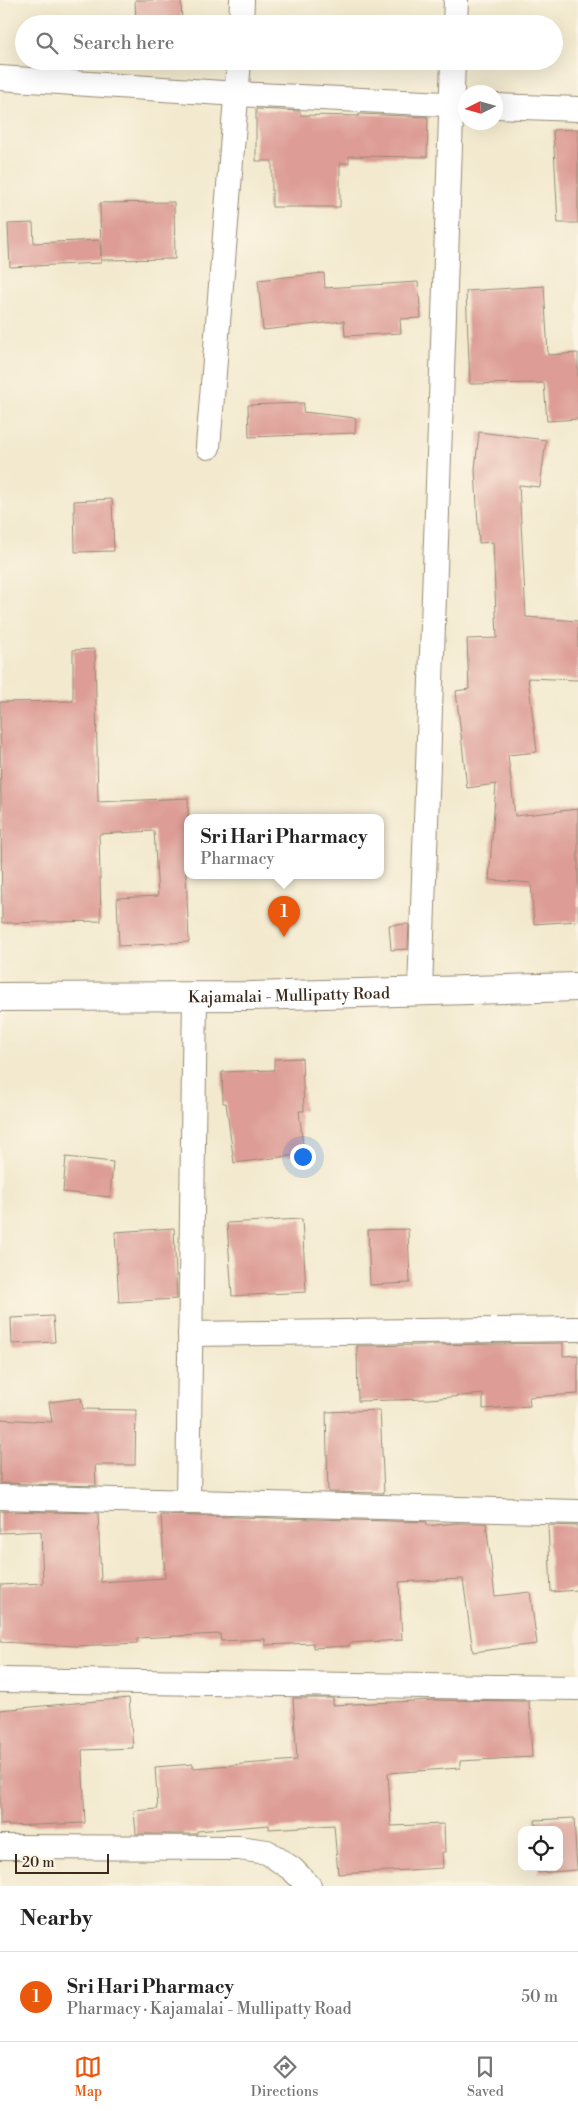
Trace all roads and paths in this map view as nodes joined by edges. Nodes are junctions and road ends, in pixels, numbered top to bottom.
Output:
1 (242, 0) edge
2 (456, 0) edge
3 (241, 15) edge
4 (455, 15) edge
5 (238, 70) edge
6 (454, 70) edge
7 (0, 78) edge
8 (237, 94) junction
9 (458, 105) edge
10 (503, 106) edge
11 (578, 108) edge
12 (208, 447) dead end
13 (578, 987) edge
14 (420, 991) junction
15 (195, 996) junction
16 (0, 997) edge
17 (578, 1329) edge
18 (190, 1334) junction
19 (0, 1497) edge
20 (188, 1502) junction
21 (578, 1512) edge
22 (0, 1680) edge
23 (578, 1688) edge
24 (0, 1847) edge
25 (309, 1886) edge

1 - 3 street
2 - 4 street
5 - 8 street
6 - 9 street
7 - 8 street
8 - 9 street
8 - 12 street
9 - 14 street
10 - 11 street
13 - 14 main road, Kajamalai - Mullipatty Road
14 - 15 main road, Kajamalai - Mullipatty Road
15 - 16 main road, Kajamalai - Mullipatty Road
15 - 18 street
17 - 18 street
18 - 20 street
19 - 20 street
20 - 21 street
22 - 23 street
24 - 25 street

